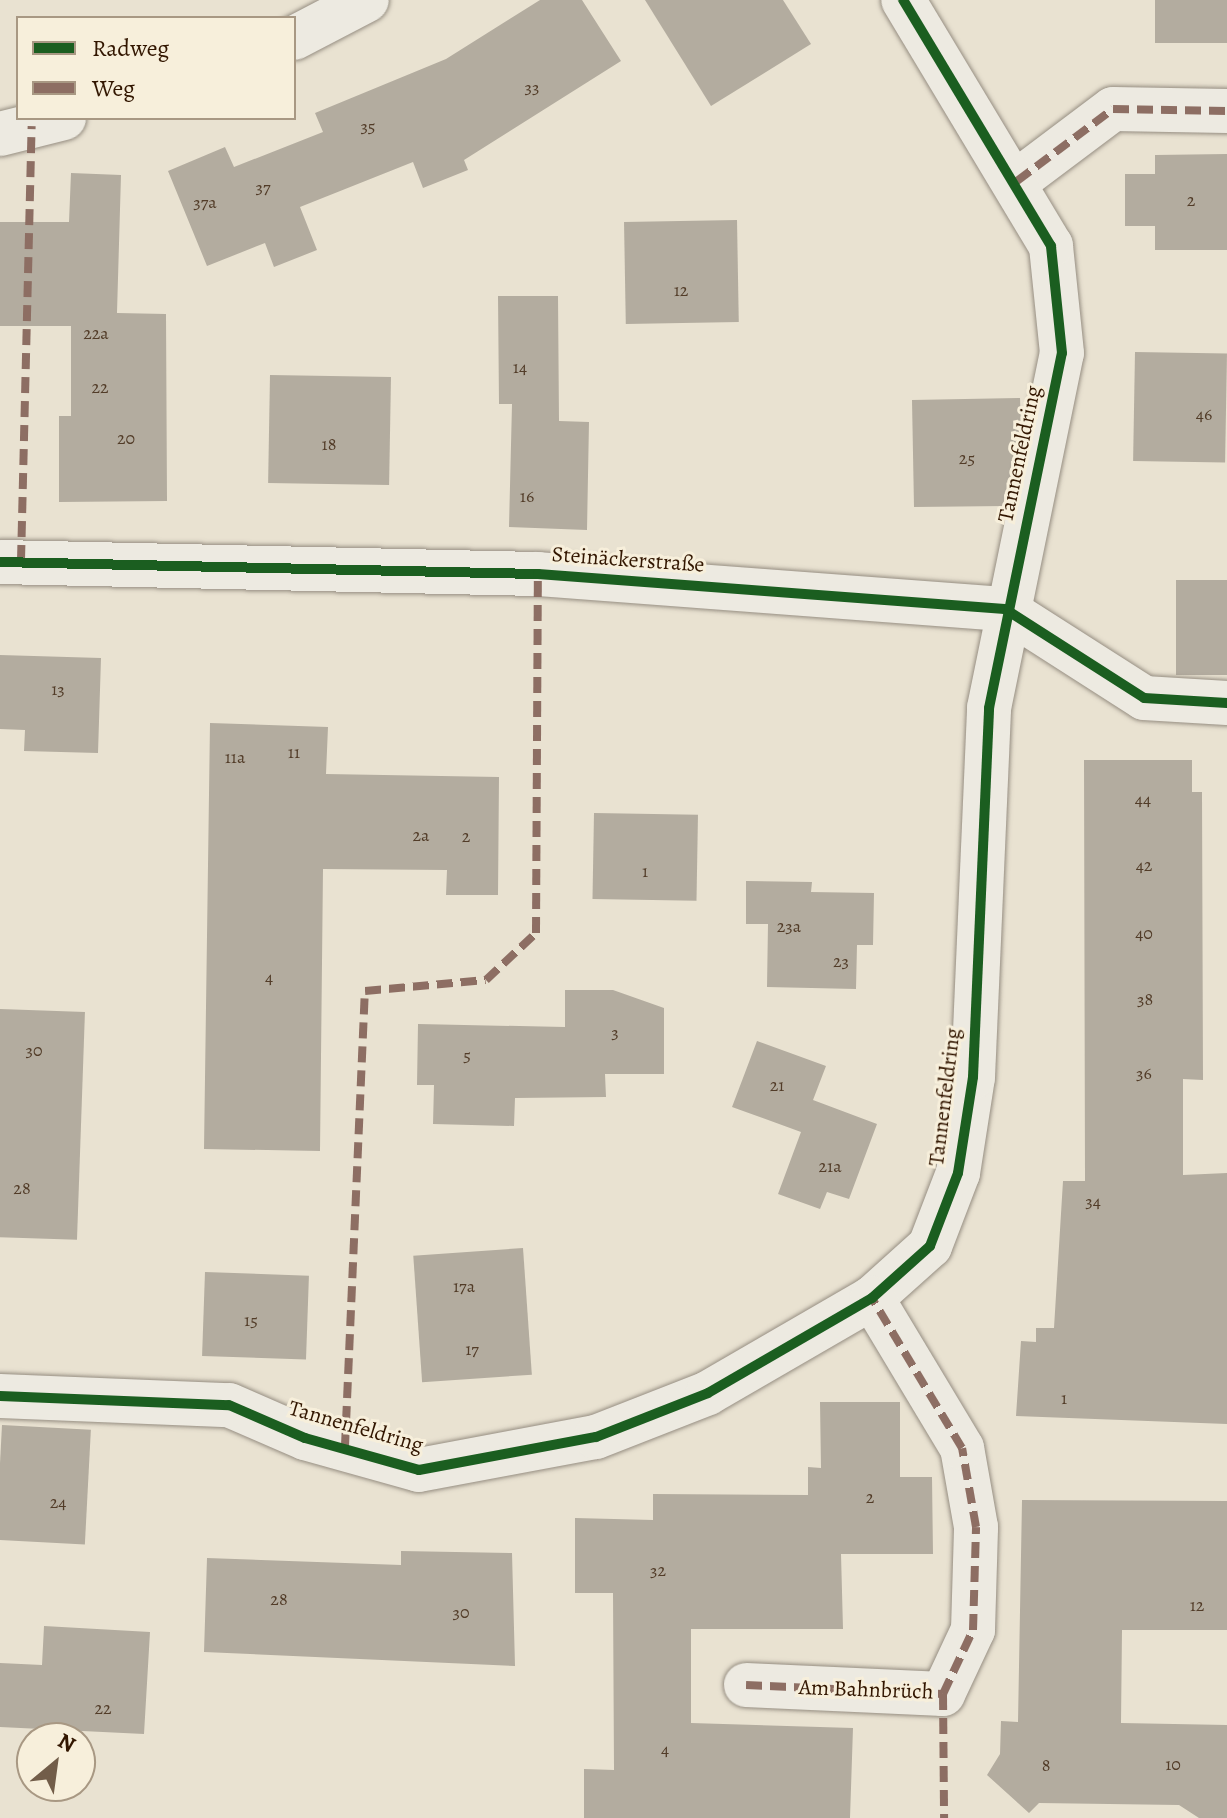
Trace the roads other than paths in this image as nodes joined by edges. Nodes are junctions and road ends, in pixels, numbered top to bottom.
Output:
1 (367, 0) edge
2 (903, 0) edge
3 (296, 37) edge
4 (1227, 111) edge
5 (56, 120) edge
6 (0, 134) edge
7 (1017, 181) junction
8 (0, 562) edge
9 (1005, 609) junction
10 (1227, 703) edge
11 (872, 1298) junction
12 (0, 1396) edge
13 (746, 1685) dead end

1 - 3 street
2 - 7 street, Tannenfeldring
4 - 7 street
5 - 6 street
7 - 9 street, Tannenfeldring
8 - 9 street, Steinäckerstraße
9 - 10 street, Steinäckerstraße
9 - 11 street, Tannenfeldring
11 - 12 street, Tannenfeldring
11 - 13 street, Am Bahnbrüch

